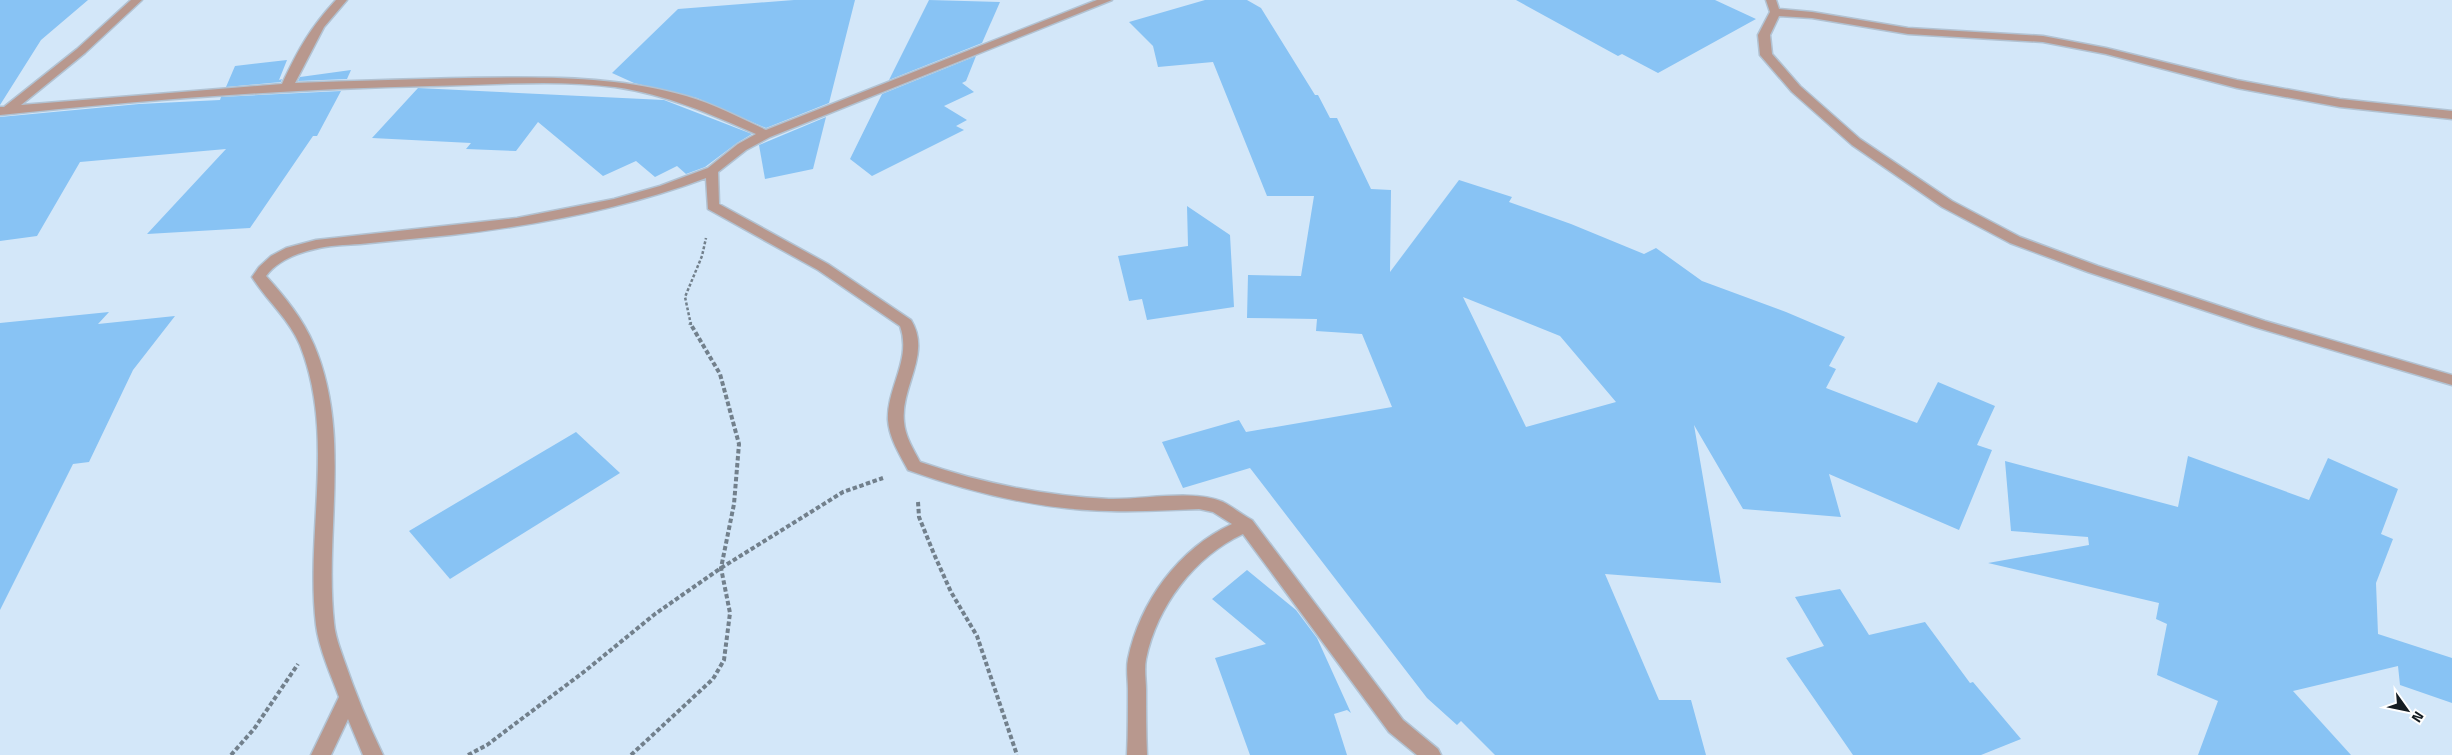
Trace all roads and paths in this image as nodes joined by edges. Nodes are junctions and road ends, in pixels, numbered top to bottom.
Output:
1 (137, 0) edge
2 (342, 0) edge
3 (1107, 0) edge
4 (1773, 6) edge
5 (287, 87) junction
6 (4, 111) edge
7 (2452, 115) edge
8 (766, 134) junction
9 (712, 171) junction
10 (713, 206) junction
11 (2452, 380) edge
12 (914, 466) junction
13 (1246, 525) junction
14 (721, 568) junction
15 (325, 625) junction
16 (348, 698) junction
17 (232, 755) edge
18 (321, 755) edge
19 (373, 755) edge
20 (468, 755) edge
21 (630, 755) edge
22 (1016, 755) edge
23 (1137, 755) edge
24 (1431, 755) edge

1 - 6 street
2 - 5 street
3 - 8 street
4 - 7 street
4 - 11 street
5 - 6 street
5 - 8 street
8 - 9 street
9 - 10 street
9 - 15 street
10 - 12 street
10 - 14 path
12 - 13 street
12 - 14 path
12 - 22 path
13 - 23 street
13 - 24 street
14 - 20 path
14 - 21 path
15 - 16 street
15 - 17 path
16 - 18 street
16 - 19 street

